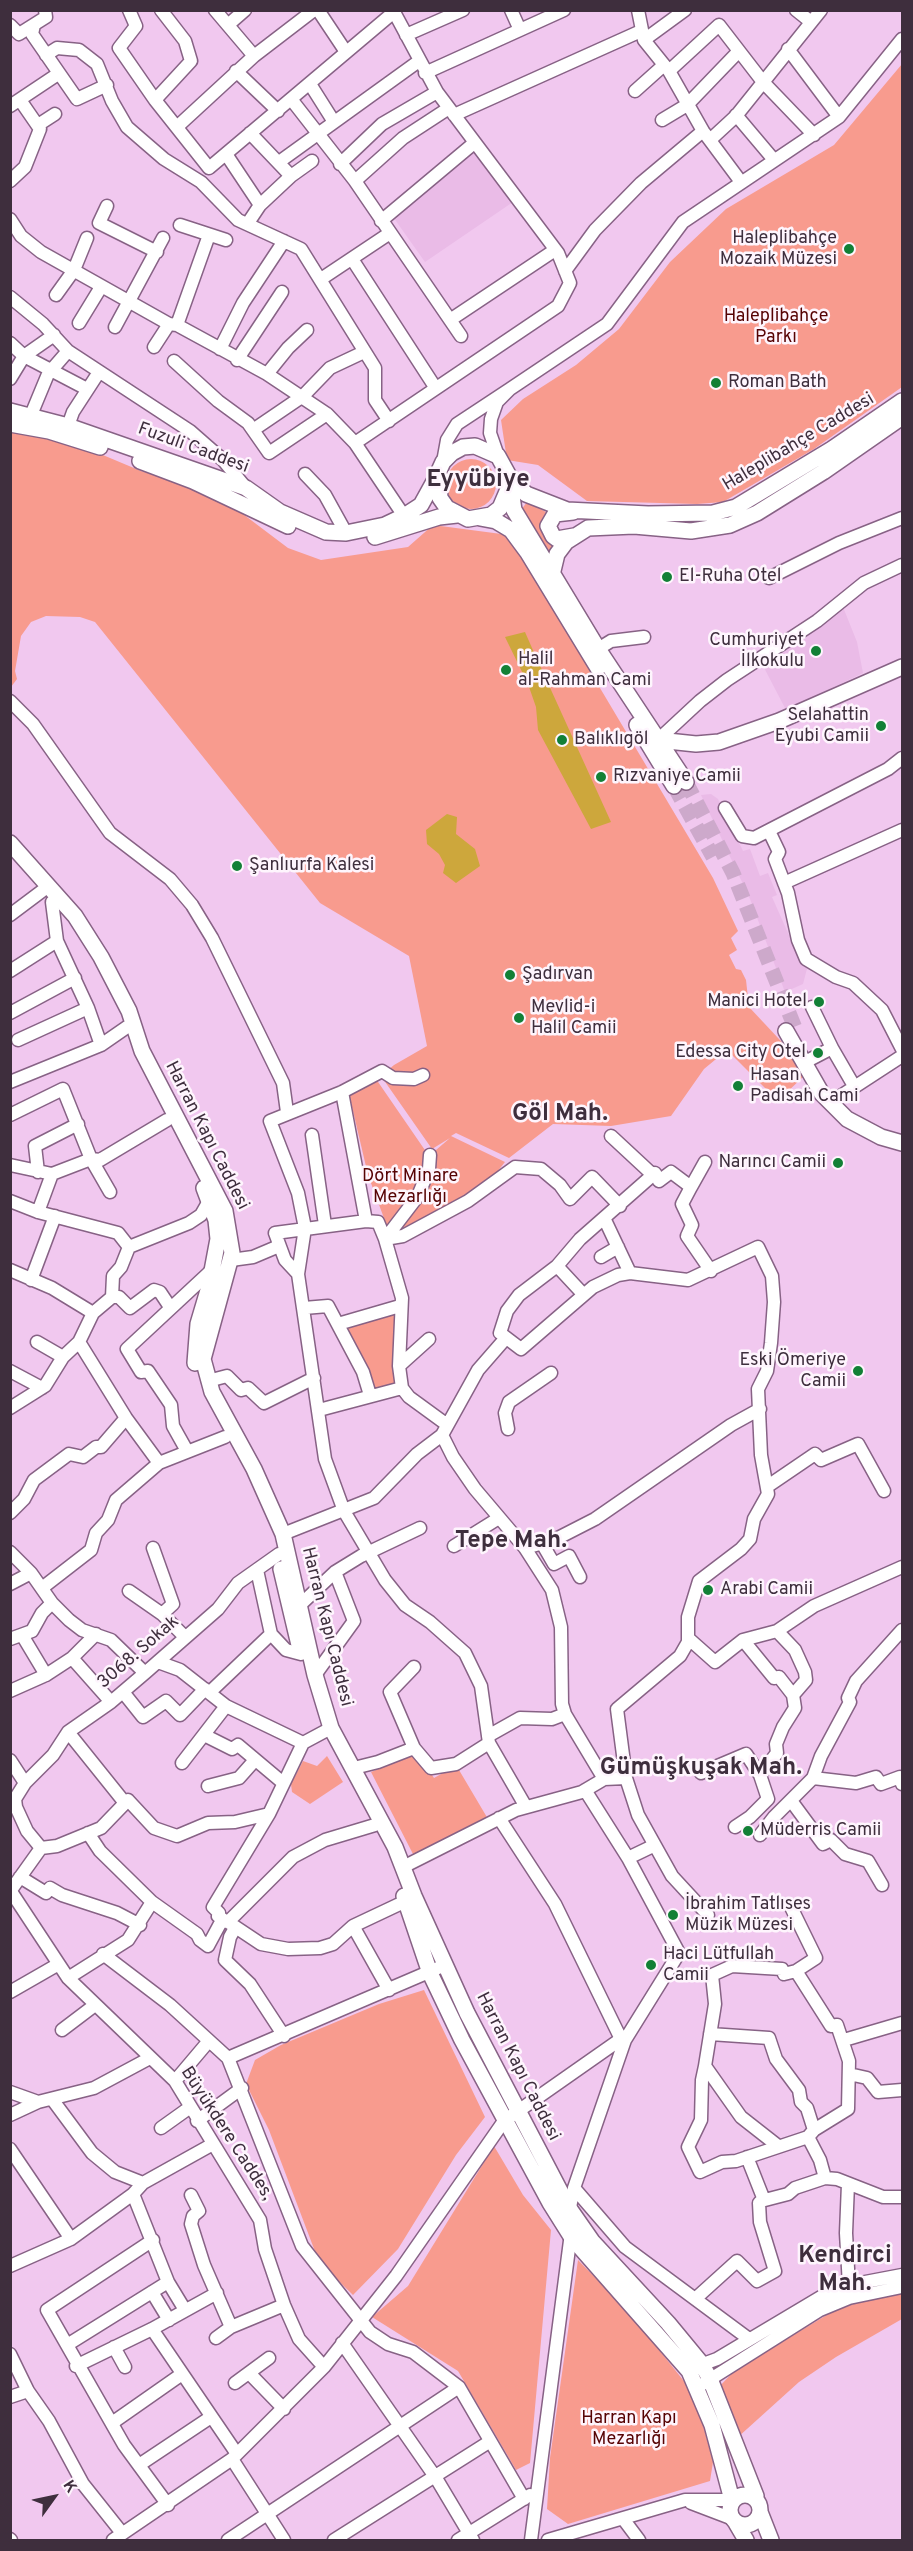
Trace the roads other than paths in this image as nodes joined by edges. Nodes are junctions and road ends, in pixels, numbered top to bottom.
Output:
1 (45, 10) edge
2 (129, 10) edge
3 (161, 10) edge
4 (215, 10) edge
5 (245, 10) edge
6 (316, 10) edge
7 (463, 10) edge
8 (511, 10) edge
9 (564, 10) edge
10 (638, 10) edge
11 (685, 10) edge
12 (796, 10) edge
13 (821, 10) edge
14 (394, 11) edge
15 (811, 22) junction
16 (228, 24) junction
17 (10, 25) edge
18 (34, 25) junction
19 (520, 30) junction
20 (406, 35) junction
21 (642, 35) junction
22 (903, 39) edge
23 (788, 49) junction
24 (346, 52) junction
25 (738, 52) junction
26 (46, 56) junction
27 (254, 56) junction
28 (418, 62) junction
29 (666, 68) junction
30 (236, 71) junction
31 (426, 73) junction
32 (58, 74) junction
33 (763, 82) junction
34 (310, 84) junction
35 (107, 85) junction
36 (635, 91) dead end
37 (438, 92) junction
38 (291, 99) junction
39 (155, 100) junction
40 (15, 103) edge
41 (687, 105) junction
42 (278, 111) junction
43 (451, 112) junction
44 (55, 114) dead end
45 (736, 115) junction
46 (839, 117) junction
47 (662, 120) dead end
48 (334, 122) junction
49 (38, 125) junction
50 (178, 126) junction
51 (250, 133) junction
52 (316, 135) junction
53 (707, 135) junction
54 (814, 135) junction
55 (473, 144) junction
56 (225, 154) junction
57 (774, 160) junction
58 (312, 161) dead end
59 (279, 162) junction
60 (340, 164) junction
61 (291, 176) junction
62 (10, 181) edge
63 (355, 181) junction
64 (741, 182) junction
65 (260, 205) junction
66 (107, 206) dead end
67 (10, 219) edge
68 (381, 221) junction
69 (248, 223) junction
70 (180, 225) dead end
71 (390, 233) junction
72 (209, 235) junction
73 (87, 238) dead end
74 (163, 238) dead end
75 (226, 240) dead end
76 (284, 241) junction
77 (555, 250) junction
78 (157, 252) junction
79 (352, 259) junction
80 (74, 270) junction
81 (565, 271) junction
82 (321, 279) junction
83 (101, 287) junction
84 (282, 292) dead end
85 (56, 295) dead end
86 (10, 297) edge
87 (130, 303) junction
88 (450, 320) junction
89 (80, 323) dead end
90 (173, 325) junction
91 (115, 327) dead end
92 (307, 330) dead end
93 (54, 335) junction
94 (460, 336) dead end
95 (10, 343) edge
96 (154, 347) dead end
97 (220, 350) junction
98 (68, 351) junction
99 (364, 352) junction
100 (24, 356) junction
101 (237, 360) junction
102 (174, 361) dead end
103 (52, 370) junction
104 (99, 372) junction
105 (267, 374) junction
106 (10, 380) edge
107 (435, 387) junction
108 (87, 389) junction
109 (510, 389) junction
110 (303, 396) junction
111 (903, 401) edge
112 (10, 411) edge
113 (327, 414) junction
114 (31, 415) junction
115 (903, 417) edge
116 (389, 421) junction
117 (10, 424) edge
118 (68, 426) junction
119 (253, 430) junction
120 (355, 443) junction
121 (498, 456) junction
122 (440, 467) junction
123 (305, 474) dead end
124 (509, 482) junction
125 (246, 488) junction
126 (582, 511) junction
127 (457, 515) junction
128 (404, 516) junction
129 (480, 518) junction
130 (903, 518) edge
131 (346, 533) junction
132 (574, 536) junction
133 (903, 565) edge
134 (552, 575) junction
135 (769, 578) dead end
136 (644, 637) dead end
137 (598, 649) junction
138 (903, 667) edge
139 (10, 701) edge
140 (658, 740) junction
141 (903, 758) edge
142 (725, 808) dead end
143 (903, 830) edge
144 (769, 831) junction
145 (10, 843) edge
146 (10, 856) edge
147 (784, 883) junction
148 (47, 896) junction
149 (10, 915) edge
150 (57, 941) junction
151 (10, 971) edge
152 (75, 978) junction
153 (812, 1007) dead end
154 (88, 1008) junction
155 (10, 1013) edge
156 (128, 1028) junction
157 (18, 1040) dead end
158 (101, 1045) junction
159 (832, 1048) junction
160 (903, 1049) edge
161 (903, 1056) edge
162 (809, 1060) junction
163 (423, 1075) dead end
164 (10, 1082) edge
165 (854, 1086) junction
166 (342, 1092) junction
167 (836, 1099) junction
168 (287, 1112) junction
169 (10, 1115) edge
170 (167, 1120) junction
171 (78, 1124) junction
172 (312, 1135) dead end
173 (611, 1136) dead end
174 (903, 1136) edge
175 (903, 1143) edge
176 (430, 1155) dead end
177 (91, 1159) junction
178 (705, 1162) dead end
179 (10, 1165) edge
180 (38, 1172) junction
181 (52, 1174) junction
182 (653, 1175) junction
183 (691, 1187) junction
184 (110, 1192) dead end
185 (10, 1201) edge
186 (209, 1201) junction
187 (620, 1206) junction
188 (38, 1212) junction
189 (55, 1216) junction
190 (605, 1220) junction
191 (366, 1221) junction
192 (325, 1225) junction
193 (305, 1228) junction
194 (385, 1239) junction
195 (129, 1246) junction
196 (279, 1246) junction
197 (618, 1246) junction
198 (601, 1257) dead end
199 (231, 1260) junction
200 (557, 1266) junction
201 (213, 1269) junction
202 (10, 1270) edge
203 (711, 1271) junction
204 (630, 1273) junction
205 (298, 1274) junction
206 (31, 1280) junction
207 (583, 1294) junction
208 (112, 1297) junction
209 (400, 1306) junction
210 (170, 1307) junction
211 (304, 1308) junction
212 (93, 1313) junction
213 (338, 1324) junction
214 (429, 1339) dead end
215 (505, 1339) junction
216 (37, 1342) dead end
217 (79, 1342) junction
218 (63, 1357) junction
219 (399, 1366) junction
220 (10, 1371) edge
221 (551, 1373) dead end
222 (314, 1378) junction
223 (208, 1381) junction
224 (42, 1388) junction
225 (402, 1388) junction
226 (370, 1395) junction
227 (10, 1407) edge
228 (760, 1409) junction
229 (319, 1410) junction
230 (126, 1418) junction
231 (444, 1429) junction
232 (508, 1429) dead end
233 (225, 1437) junction
234 (187, 1451) junction
235 (159, 1463) junction
236 (768, 1486) junction
237 (884, 1491) dead end
238 (344, 1511) junction
239 (10, 1513) edge
240 (499, 1518) junction
241 (420, 1528) dead end
242 (283, 1534) junction
243 (543, 1545) junction
244 (454, 1546) dead end
245 (153, 1548) dead end
246 (525, 1548) junction
247 (10, 1552) edge
248 (279, 1554) junction
249 (368, 1554) junction
250 (903, 1567) edge
251 (257, 1570) junction
252 (335, 1572) junction
253 (31, 1573) junction
254 (580, 1577) dead end
255 (10, 1584) edge
256 (42, 1588) junction
257 (129, 1592) dead end
258 (52, 1603) junction
259 (300, 1605) junction
260 (162, 1614) junction
261 (903, 1630) edge
262 (777, 1631) junction
263 (96, 1634) junction
264 (271, 1634) junction
265 (185, 1636) junction
266 (16, 1637) edge
267 (688, 1638) junction
268 (743, 1640) junction
269 (301, 1654) junction
270 (72, 1658) junction
271 (158, 1662) junction
272 (414, 1667) dead end
273 (145, 1674) junction
274 (46, 1675) junction
275 (315, 1675) junction
276 (10, 1691) edge
277 (207, 1691) junction
278 (123, 1692) junction
279 (793, 1695) junction
280 (111, 1702) junction
281 (226, 1706) junction
282 (565, 1714) junction
283 (329, 1728) junction
284 (69, 1732) junction
285 (204, 1735) junction
286 (489, 1739) junction
287 (303, 1743) junction
288 (414, 1748) junction
289 (10, 1760) edge
290 (255, 1760) junction
291 (182, 1763) dead end
292 (354, 1768) junction
293 (701, 1773) dead end
294 (760, 1775) junction
295 (626, 1778) junction
296 (813, 1778) junction
297 (604, 1779) junction
298 (282, 1782) junction
299 (25, 1783) junction
300 (903, 1784) edge
301 (208, 1786) dead end
302 (585, 1790) junction
303 (127, 1802) junction
304 (792, 1802) junction
305 (526, 1807) junction
306 (269, 1814) junction
307 (500, 1818) junction
308 (375, 1825) junction
309 (735, 1827) dead end
310 (88, 1833) junction
311 (760, 1835) dead end
312 (653, 1846) junction
313 (41, 1848) junction
314 (628, 1858) junction
315 (403, 1867) junction
316 (20, 1877) junction
317 (882, 1885) dead end
318 (11, 1890) edge
319 (406, 1901) junction
320 (152, 1902) junction
321 (790, 1905) dead end
322 (708, 1915) dead end
323 (229, 1923) junction
324 (140, 1925) junction
325 (352, 1926) junction
326 (103, 1954) junction
327 (57, 1965) junction
328 (445, 1965) junction
329 (796, 1971) junction
330 (430, 1973) junction
331 (68, 1978) junction
332 (389, 1990) junction
333 (10, 1992) edge
334 (95, 2005) junction
335 (903, 2023) edge
336 (62, 2030) dead end
337 (710, 2034) junction
338 (284, 2036) junction
339 (623, 2040) junction
340 (844, 2040) junction
341 (208, 2042) junction
342 (150, 2058) junction
343 (228, 2058) junction
344 (705, 2066) junction
345 (849, 2074) junction
346 (175, 2081) junction
347 (242, 2088) junction
348 (903, 2090) edge
349 (10, 2092) edge
350 (52, 2099) junction
351 (38, 2102) junction
352 (189, 2108) junction
353 (516, 2112) junction
354 (10, 2115) edge
355 (197, 2121) junction
356 (504, 2121) junction
357 (161, 2128) dead end
358 (811, 2133) junction
359 (213, 2145) junction
360 (778, 2146) junction
361 (10, 2149) edge
362 (747, 2157) junction
363 (825, 2178) junction
364 (142, 2183) junction
365 (848, 2184) junction
366 (574, 2188) junction
367 (134, 2194) junction
368 (191, 2195) dead end
369 (903, 2197) edge
370 (764, 2200) junction
371 (568, 2208) junction
372 (572, 2238) junction
373 (70, 2239) junction
374 (153, 2240) junction
375 (12, 2262) edge
376 (903, 2275) edge
377 (168, 2282) junction
378 (849, 2286) junction
379 (903, 2287) edge
380 (152, 2292) junction
381 (217, 2292) junction
382 (696, 2299) junction
383 (284, 2305) junction
384 (185, 2310) junction
385 (169, 2320) junction
386 (362, 2323) junction
387 (231, 2327) junction
388 (152, 2329) junction
389 (216, 2338) dead end
390 (749, 2339) junction
391 (342, 2343) junction
392 (67, 2344) junction
393 (114, 2347) junction
394 (10, 2354) edge
395 (269, 2358) dead end
396 (76, 2366) junction
397 (125, 2367) dead end
398 (324, 2367) junction
399 (695, 2367) junction
400 (182, 2374) junction
401 (250, 2374) junction
402 (235, 2383) dead end
403 (704, 2383) junction
404 (459, 2387) junction
405 (28, 2391) junction
406 (10, 2397) edge
407 (284, 2409) junction
408 (211, 2417) junction
409 (112, 2423) junction
410 (400, 2428) junction
411 (489, 2442) junction
412 (234, 2456) junction
413 (139, 2465) junction
414 (436, 2478) junction
415 (536, 2492) junction
416 (756, 2496) junction
417 (524, 2499) junction
418 (685, 2500) junction
419 (732, 2500) junction
420 (168, 2505) junction
421 (760, 2512) junction
422 (267, 2516) junction
423 (624, 2520) junction
424 (735, 2521) junction
425 (117, 2537) edge
426 (580, 2537) edge
427 (467, 2538) edge
428 (228, 2541) edge
429 (284, 2541) edge
430 (334, 2541) edge
431 (531, 2541) edge
432 (548, 2541) edge
433 (639, 2541) edge
434 (746, 2541) edge
435 (771, 2541) edge

1 - 18 street
2 - 39 street
3 - 39 street
4 - 16 street
5 - 16 street
6 - 24 street
6 - 27 street
7 - 20 street
8 - 19 street
9 - 19 street
10 - 21 street
11 - 21 street
12 - 15 street
13 - 15 street
14 - 20 street
14 - 24 street
15 - 23 street
16 - 27 street
17 - 18 street
18 - 26 street
19 - 31 street
20 - 28 street
21 - 29 street
21 - 43 street
22 - 46 street
23 - 33 street
23 - 46 street
24 - 34 street
25 - 29 street
25 - 33 street
25 - 41 street
26 - 32 street
26 - 35 street
27 - 30 street
28 - 31 street
28 - 48 street
29 - 36 street
29 - 41 street
30 - 42 street
30 - 50 street
31 - 37 street
32 - 35 street
32 - 40 street
33 - 45 street
33 - 54 street
34 - 38 street
34 - 48 street
35 - 69 street
37 - 43 street
37 - 60 street
38 - 42 street
38 - 52 street
39 - 50 street
40 - 49 street
41 - 47 street
41 - 53 street
42 - 51 street
43 - 55 street
43 - 63 street
44 - 49 street
45 - 53 street
45 - 57 street
46 - 54 street
48 - 52 street
49 - 62 street
50 - 56 street
51 - 56 street
51 - 59 street
52 - 59 street
52 - 60 street
53 - 64 street
53 - 81 street
54 - 57 street
55 - 68 street
55 - 77 street
56 - 65 street
57 - 64 street
58 - 61 street
59 - 61 street
60 - 63 street
61 - 65 street
63 - 68 street
64 - 109 street
65 - 69 street
66 - 78 street
67 - 80 street
68 - 71 street
69 - 76 street
70 - 72 street
71 - 79 street
71 - 88 street
72 - 75 street
72 - 90 street
73 - 80 street
74 - 78 street
76 - 82 street
76 - 97 street
77 - 81 street
77 - 88 street
78 - 87 street
79 - 82 street
79 - 107 street
80 - 83 street
80 - 85 street
81 - 107 street
82 - 99 street
83 - 87 street
83 - 89 street
84 - 101 street
86 - 93 street
87 - 90 street
87 - 91 street
88 - 94 street
90 - 96 street
90 - 97 street
92 - 105 street
93 - 98 street
93 - 100 street
95 - 100 street
97 - 101 street
98 - 103 street
98 - 104 street
99 - 110 street
99 - 116 street
100 - 103 street
100 - 106 street
101 - 105 street
102 - 119 street
103 - 108 street
103 - 114 street
104 - 108 street
104 - 125 street
105 - 110 street
107 - 116 street
108 - 118 street
109 - 121 street
109 - 122 street
110 - 113 street
110 - 119 street
111 - 126 main road, Haleplibahçe Caddesi
112 - 114 main road, Fuzuli Caddesi
113 - 119 street
113 - 120 street
114 - 118 main road, Fuzuli Caddesi
115 - 132 main road, Haleplibahçe Caddesi
116 - 120 street
117 - 127 main road, Fuzuli Caddesi
118 - 125 main road, Fuzuli Caddesi
120 - 128 street
121 - 122 main road
121 - 124 main road
122 - 127 main road
122 - 128 main road, Fuzuli Caddesi
123 - 131 street
124 - 126 main road, Haleplibahçe Caddesi
124 - 129 main road
124 - 134 main road
125 - 131 main road, Fuzuli Caddesi
126 - 132 main road
127 - 129 main road
128 - 131 main road, Fuzuli Caddesi
129 - 140 main road
130 - 135 street
132 - 134 main road
133 - 140 street
134 - 137 main road
136 - 137 street
137 - 140 main road
138 - 140 main road
139 - 168 street
141 - 144 street
142 - 144 street
143 - 147 street
144 - 147 street
145 - 199 main road, Harran Kapı Caddesi
146 - 148 main road, Harran Kapı Caddesi
147 - 160 street
148 - 149 street
148 - 150 street
148 - 156 main road, Harran Kapı Caddesi
150 - 151 street
150 - 152 street
152 - 154 street
152 - 155 street
153 - 159 street
154 - 157 street
154 - 158 street
156 - 158 street
156 - 170 main road, Harran Kapı Caddesi
158 - 164 street
159 - 162 street
159 - 165 street
161 - 165 street
162 - 167 main road
162 - 175 main road
163 - 166 street
165 - 167 street
166 - 168 street
166 - 191 street
167 - 174 main road
168 - 193 street
169 - 171 street
170 - 177 street
170 - 186 main road, Harran Kapı Caddesi
171 - 177 street
171 - 180 street
172 - 192 street
173 - 182 street
176 - 194 street
177 - 181 street
177 - 184 street
178 - 183 street
179 - 180 street
180 - 181 street
181 - 188 street
182 - 183 street
182 - 187 street
183 - 203 street
185 - 188 street
186 - 195 street
186 - 201 main road, Harran Kapı Caddesi
187 - 190 street
187 - 194 street
188 - 189 street
189 - 195 street
189 - 206 street
190 - 197 street
190 - 200 street
191 - 192 street
191 - 194 street
192 - 193 street
193 - 196 street
193 - 205 street
194 - 209 street
195 - 208 street
196 - 199 street
196 - 205 street
197 - 198 street
197 - 204 street
199 - 223 main road, Harran Kapı Caddesi
200 - 207 street
200 - 215 street
201 - 210 street
201 - 233 main road, Harran Kapı Caddesi
202 - 206 street
203 - 204 street
203 - 228 street
204 - 207 street
205 - 211 street
206 - 212 street
207 - 215 street
208 - 210 street
208 - 212 street
209 - 213 street
209 - 219 street
210 - 234 street
211 - 213 street
211 - 222 street
212 - 217 street
213 - 226 street
214 - 219 street
215 - 231 street
216 - 218 street
217 - 218 street
217 - 230 street
218 - 224 street
219 - 225 street
220 - 224 street
221 - 232 street
222 - 223 street
222 - 229 street
223 - 242 main road, Harran Kapı Caddesi
224 - 227 street
225 - 226 street
225 - 231 street
226 - 229 street
228 - 236 street
228 - 243 street
229 - 238 street
230 - 235 street
230 - 239 street
231 - 238 street
231 - 240 street
233 - 234 street
233 - 248 main road, Harran Kapı Caddesi
234 - 235 street
235 - 256 street
236 - 237 street
236 - 267 street
238 - 242 street
238 - 249 street
240 - 244 street
240 - 246 street
241 - 249 street
242 - 259 main road, Harran Kapı Caddesi
243 - 246 street
243 - 254 street
245 - 260 street
246 - 282 street
247 - 253 street
248 - 251 street, 3068. Sokak
248 - 269 main road, Harran Kapı Caddesi
249 - 252 street
249 - 286 street
250 - 262 street
251 - 264 street
251 - 265 street, 3068. Sokak
252 - 259 street
252 - 275 street
253 - 255 street
253 - 256 street
256 - 258 street
257 - 260 street
258 - 263 street
258 - 266 street
259 - 275 main road, Harran Kapı Caddesi
260 - 265 street
261 - 296 street
262 - 268 street
262 - 279 street
263 - 270 street
263 - 273 street
264 - 269 street
264 - 277 street
265 - 271 street, 3068. Sokak
266 - 274 street
267 - 268 street
267 - 295 street
268 - 279 street
269 - 283 main road, Harran Kapı Caddesi
270 - 274 street
270 - 280 street
271 - 273 street, 3068. Sokak
271 - 277 street
272 - 288 street
273 - 278 street, 3068. Sokak
274 - 276 street
275 - 283 main road, Harran Kapı Caddesi
277 - 278 street
277 - 281 street
278 - 280 street, 3068. Sokak
279 - 294 street
280 - 284 street, 3068. Sokak
281 - 285 street
281 - 287 street
282 - 286 street
282 - 297 street
283 - 287 street
283 - 292 main road, Harran Kapı Caddesi
283 - 308 main road, Harran Kapı Caddesi
284 - 299 street, 3068. Sokak
284 - 303 street
285 - 290 street
285 - 291 street
286 - 288 street
286 - 305 street
287 - 298 street
288 - 292 street
289 - 299 street
290 - 298 street
290 - 301 street
292 - 315 main road, Harran Kapı Caddesi
293 - 294 street
294 - 309 street
295 - 297 street
295 - 312 street
296 - 300 street
296 - 304 street
297 - 302 street
298 - 306 street
299 - 313 street
302 - 305 street
302 - 314 street
303 - 306 street
303 - 310 street
304 - 311 street
304 - 317 street
305 - 307 street
306 - 323 street
307 - 315 street
307 - 339 street
308 - 319 main road, Harran Kapı Caddesi
308 - 323 street
310 - 313 street
310 - 320 street
312 - 314 street
312 - 322 street
313 - 316 street
314 - 339 street
315 - 328 main road, Harran Kapı Caddesi
316 - 318 street
316 - 324 street
318 - 327 street, Büyükdere Caddes,
319 - 325 street
319 - 330 main road, Harran Kapı Caddesi
320 - 323 street
320 - 324 street
321 - 329 street
323 - 325 street
323 - 338 street
324 - 326 street
325 - 332 street
326 - 331 street
326 - 341 street
327 - 331 street, Büyükdere Caddes,
327 - 333 street
328 - 330 street
328 - 353 main road, Harran Kapı Caddesi
329 - 337 street
329 - 340 street
330 - 332 street
330 - 356 main road, Harran Kapı Caddesi
331 - 334 street, Büyükdere Caddes,
332 - 338 street
334 - 336 street
334 - 342 street, Büyükdere Caddes,
335 - 340 street
337 - 344 street
337 - 358 street
338 - 343 street
339 - 353 street
339 - 366 street
340 - 345 street
341 - 343 street
341 - 346 street
342 - 346 street, Büyükdere Caddes,
342 - 350 street
343 - 347 street
344 - 360 street
344 - 362 street
345 - 348 street
345 - 358 street
346 - 352 street, Büyükdere Caddes,
347 - 355 street
347 - 386 street
349 - 351 street
350 - 351 street
350 - 364 street
351 - 354 street
352 - 355 street, Büyükdere Caddes,
352 - 357 street
353 - 356 street
353 - 371 main road, Harran Kapı Caddesi
355 - 359 street, Büyükdere Caddes,
356 - 372 main road, Harran Kapı Caddesi
356 - 386 street
358 - 360 street
358 - 363 street
359 - 364 street
359 - 383 street, Büyükdere Caddes,
360 - 362 street
361 - 373 street
362 - 370 street
363 - 365 street
363 - 370 street
364 - 367 street
365 - 369 street
365 - 378 street
366 - 371 street
366 - 382 street
367 - 373 street
367 - 374 street
368 - 381 street
370 - 382 street
371 - 372 street
371 - 399 main road, Harran Kapı Caddesi
372 - 399 main road, Harran Kapı Caddesi
372 - 415 street
373 - 375 street
374 - 377 street
374 - 392 street
376 - 378 street
377 - 380 street
377 - 384 street
378 - 390 street
379 - 403 street
380 - 385 street
380 - 392 street
381 - 384 street
381 - 387 street
382 - 390 street
383 - 387 street
383 - 398 street, Büyükdere Caddes,
384 - 385 street
385 - 388 street
386 - 391 street
386 - 404 street
387 - 389 street
388 - 393 street
388 - 400 street
390 - 399 street
391 - 398 street
391 - 410 street
392 - 396 street
393 - 396 street
393 - 397 street
394 - 405 street
395 - 401 street
396 - 409 street
398 - 407 street
399 - 403 main road, Harran Kapı Caddesi
400 - 408 street
400 - 409 street
401 - 402 street
401 - 407 street
403 - 416 main road, Harran Kapı Caddesi
403 - 419 main road, Harran Kapı Caddesi
404 - 410 street
404 - 411 street
405 - 406 street
405 - 425 street
407 - 412 street
408 - 412 street
408 - 413 street
409 - 413 street
410 - 414 street
410 - 422 street
411 - 414 street
411 - 417 street
412 - 420 street
412 - 422 street
413 - 420 street
414 - 427 street
414 - 430 street
415 - 417 street
415 - 431 street
416 - 419 main road
416 - 421 main road
417 - 427 street
418 - 419 street
418 - 423 street
418 - 424 street
419 - 424 main road
420 - 425 street
421 - 424 main road
421 - 435 main road
422 - 428 street
422 - 429 street
423 - 426 street
423 - 433 street
424 - 434 main road
426 - 432 street

